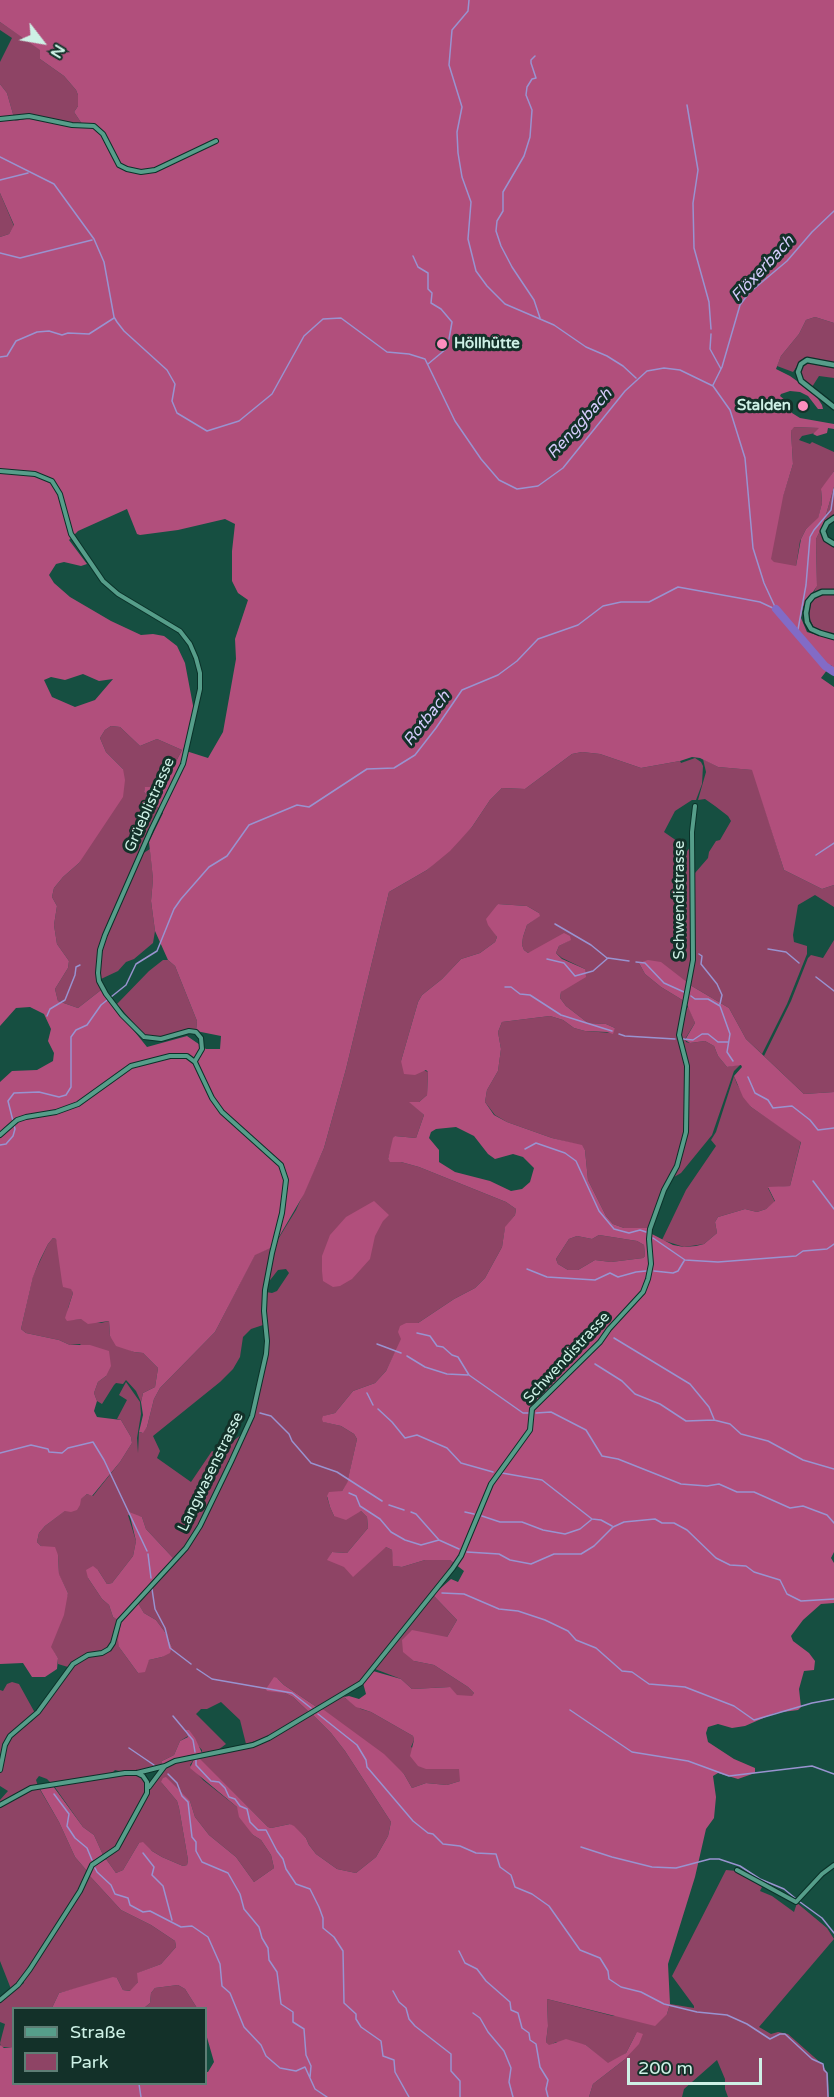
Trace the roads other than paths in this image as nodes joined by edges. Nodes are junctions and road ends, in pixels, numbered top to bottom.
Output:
1 (0, 119) edge
2 (216, 141) dead end
3 (834, 365) edge
4 (834, 407) edge
5 (0, 471) edge
6 (834, 518) edge
7 (834, 544) edge
8 (834, 592) edge
9 (834, 637) edge
10 (695, 807) dead end
11 (195, 1062) junction
12 (0, 1135) edge
13 (165, 1766) junction
14 (0, 1770) edge
15 (137, 1773) junction
16 (148, 1788) junction
17 (0, 1805) edge
18 (834, 1864) edge
19 (737, 1870) dead end
20 (0, 2000) edge

1 - 2 street
3 - 4 street
5 - 11 street, Grüeblistrasse
6 - 7 street
8 - 9 street
10 - 13 street, Schwendistrasse
11 - 12 street
11 - 14 street, Langwasenstrasse
13 - 15 street, Schwendistrasse
13 - 16 street
15 - 16 street
15 - 17 street
16 - 20 street
18 - 19 street

